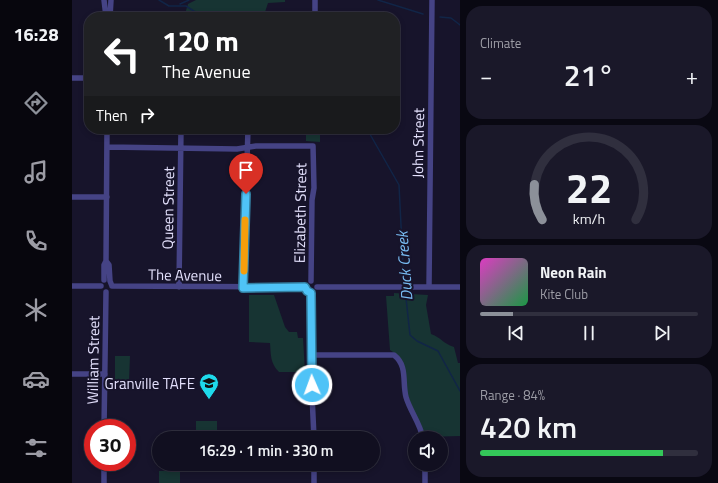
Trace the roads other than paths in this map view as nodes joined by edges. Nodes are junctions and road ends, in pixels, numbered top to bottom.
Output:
1 (105, 0) edge
2 (110, 0) edge
3 (315, 0) edge
4 (432, 0) edge
5 (106, 12) edge
6 (110, 12) edge
7 (315, 12) edge
8 (72, 78) edge
9 (84, 78) edge
10 (108, 134) edge
11 (181, 134) edge
12 (248, 134) edge
13 (107, 147) junction
14 (181, 148) junction
15 (247, 148) junction
16 (72, 197) edge
17 (107, 197) junction
18 (311, 281) junction
19 (109, 282) junction
20 (72, 286) edge
21 (101, 286) junction
22 (179, 287) junction
23 (305, 287) junction
24 (429, 287) junction
25 (460, 287) edge
26 (243, 288) junction
27 (317, 288) junction
28 (106, 292) junction
29 (311, 293) junction
30 (311, 355) junction
31 (72, 374) edge
32 (105, 374) junction
33 (104, 419) edge
34 (314, 431) edge
35 (420, 431) edge
36 (104, 471) edge
37 (314, 471) edge
38 (425, 471) edge
39 (104, 483) edge
40 (314, 483) edge
41 (425, 483) edge

1 - 2 street
1 - 5 street
2 - 6 street
3 - 7 street
4 - 24 street, John Street
8 - 9 street
10 - 13 street
11 - 14 street, Queen Street
12 - 15 street
13 - 14 street
13 - 17 street
14 - 15 street
14 - 22 street, Queen Street
15 - 18 street, Elizabeth Street
15 - 26 street
16 - 17 street
17 - 19 street
18 - 23 street
18 - 27 street
19 - 21 street
19 - 22 street, The Avenue
19 - 28 street
20 - 21 street
21 - 28 street
22 - 26 street, The Avenue
23 - 26 street, The Avenue
23 - 29 street
24 - 25 street
24 - 27 street
27 - 29 street
28 - 32 street, William Street
29 - 30 street
30 - 34 street
30 - 35 street
31 - 32 street
32 - 33 street, William Street
36 - 39 street
37 - 40 street
38 - 41 street

